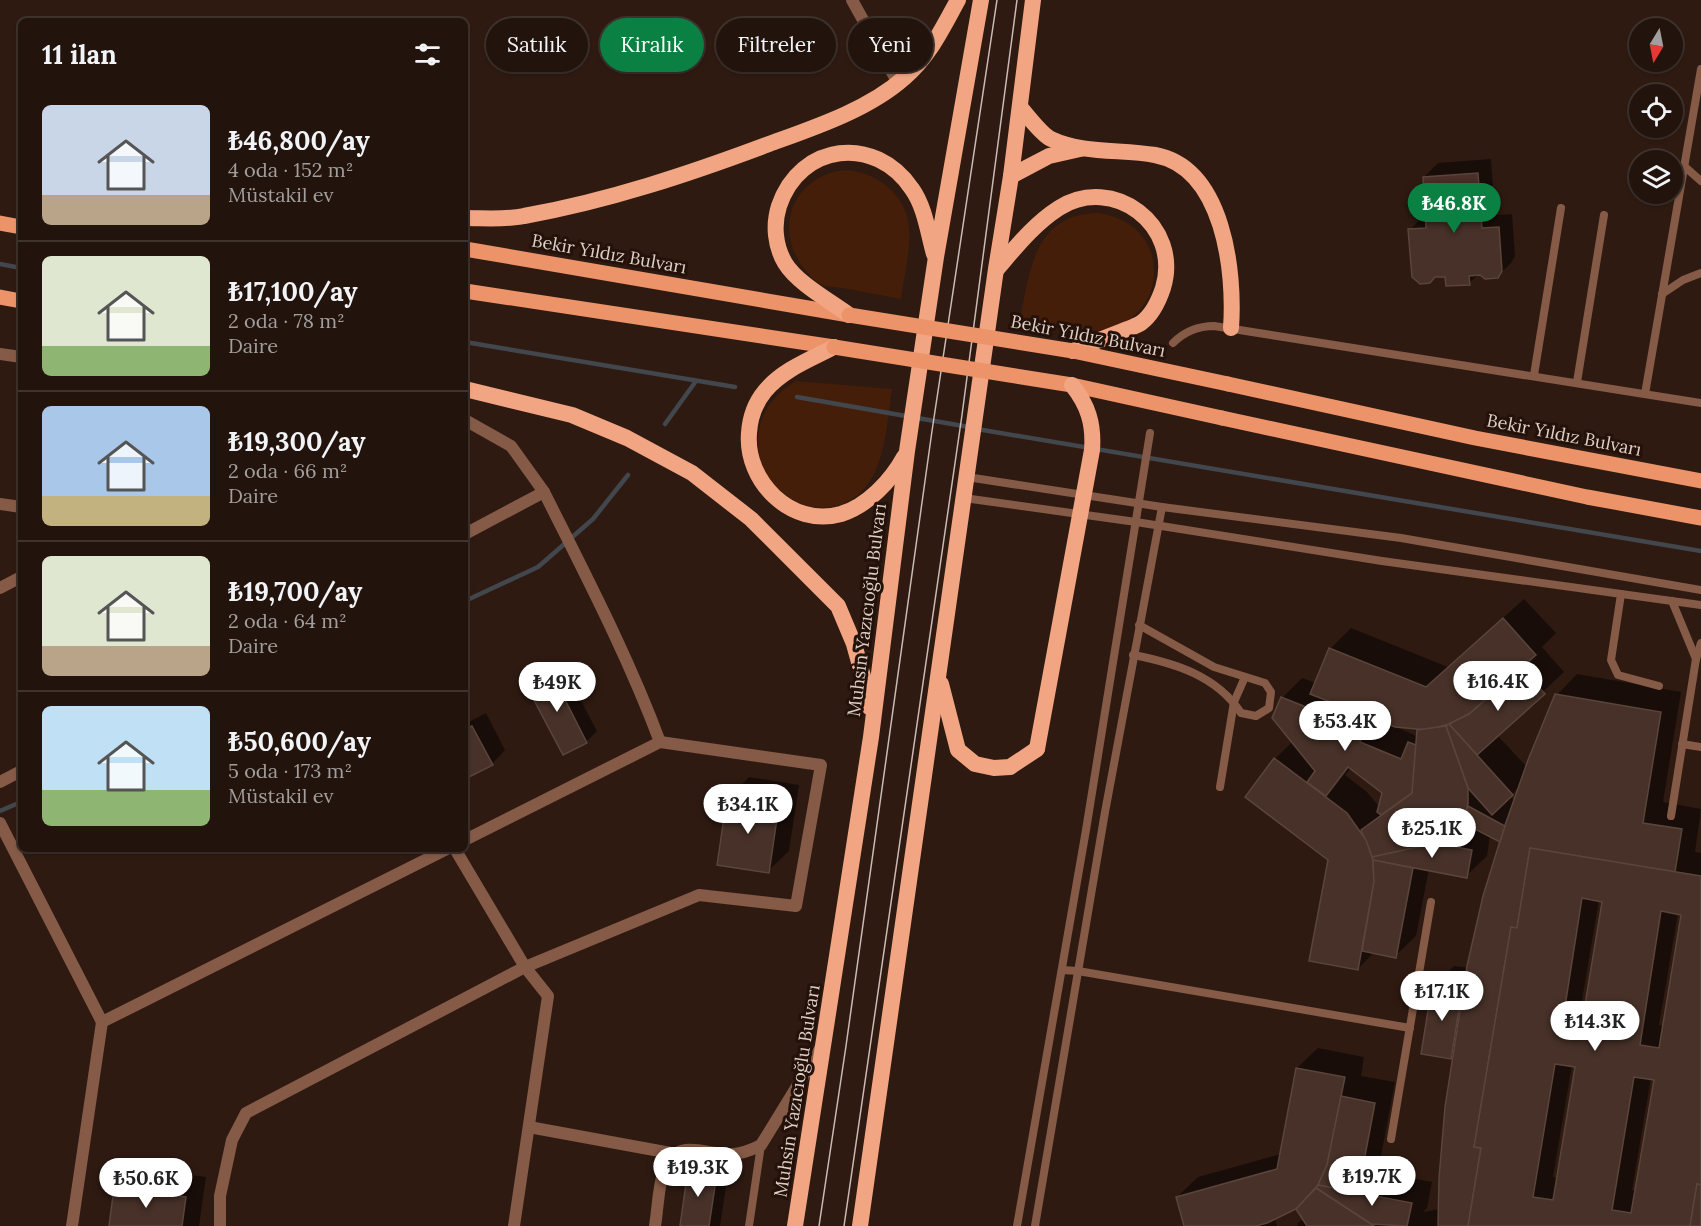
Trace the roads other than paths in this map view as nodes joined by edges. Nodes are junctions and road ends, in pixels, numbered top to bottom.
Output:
1 (852, 0) edge
2 (958, 0) edge
3 (981, 0) edge
4 (1033, 0) edge
5 (1701, 69) edge
6 (898, 83) junction
7 (1020, 107) junction
8 (1084, 148) junction
9 (1684, 165) junction
10 (1011, 176) junction
11 (1701, 180) edge
12 (1561, 208) dead end
13 (1604, 215) dead end
14 (468, 218) edge
15 (0, 223) edge
16 (18, 226) edge
17 (468, 250) edge
18 (936, 257) junction
19 (996, 269) junction
20 (1701, 273) edge
21 (468, 291) edge
22 (1662, 294) junction
23 (0, 297) edge
24 (18, 300) edge
25 (849, 315) junction
26 (1231, 328) junction
27 (1173, 343) dead end
28 (834, 347) junction
29 (1073, 351) junction
30 (0, 354) edge
31 (18, 357) edge
32 (1534, 375) junction
33 (1577, 382) junction
34 (1072, 385) junction
35 (468, 390) edge
36 (1645, 394) junction
37 (1701, 403) edge
38 (468, 422) edge
39 (1150, 433) dead end
40 (907, 451) junction
41 (967, 477) junction
42 (1701, 481) edge
43 (544, 492) junction
44 (964, 498) junction
45 (1139, 503) junction
46 (0, 504) edge
47 (18, 507) edge
48 (1162, 507) junction
49 (1701, 518) edge
50 (1136, 522) junction
51 (1158, 526) junction
52 (468, 532) edge
53 (18, 579) edge
54 (0, 588) edge
55 (1701, 590) edge
56 (1621, 594) junction
57 (1672, 601) junction
58 (1701, 605) edge
59 (1139, 625) junction
60 (1701, 643) edge
61 (1134, 655) junction
62 (1696, 659) junction
63 (939, 676) junction
64 (1245, 678) junction
65 (1659, 686) dead end
66 (1234, 702) junction
67 (871, 737) junction
68 (660, 742) junction
69 (1682, 744) junction
70 (1701, 747) edge
71 (18, 773) edge
72 (0, 782) edge
73 (1220, 787) dead end
74 (1671, 816) dead end
75 (0, 824) edge
76 (468, 838) edge
77 (441, 852) edge
78 (457, 852) edge
79 (1431, 902) dead end
80 (525, 967) junction
81 (1062, 970) junction
82 (1078, 971) junction
83 (102, 1022) junction
84 (1410, 1028) junction
85 (824, 1043) junction
86 (529, 1127) junction
87 (1390, 1139) dead end
88 (761, 1145) junction
89 (676, 1154) junction
90 (72, 1226) edge
91 (220, 1226) edge
92 (514, 1226) edge
93 (656, 1226) edge
94 (749, 1226) edge
95 (795, 1226) edge
96 (860, 1226) edge
97 (1017, 1226) edge
98 (1035, 1226) edge

1 - 6 street
2 - 6 highway
3 - 18 highway, Muhsin Yazıcıoğlu Bulvarı
4 - 7 highway
5 - 9 lane
6 - 14 highway
7 - 8 highway
7 - 10 highway
8 - 10 highway
8 - 26 highway
9 - 11 lane
9 - 22 lane
10 - 19 highway
12 - 32 lane
13 - 33 lane
15 - 16 main road
17 - 25 main road, Bekir Yıldız Bulvarı
18 - 25 highway
18 - 40 highway, Muhsin Yazıcıoğlu Bulvarı, bridge
19 - 29 highway
19 - 41 highway, bridge
20 - 22 lane
21 - 28 main road
22 - 36 lane
23 - 24 main road
25 - 29 main road, Bekir Yıldız Bulvarı, bridge
26 - 27 lane
26 - 32 lane
28 - 34 main road, bridge
28 - 40 highway
29 - 42 main road, Bekir Yıldız Bulvarı, bridge
30 - 31 street
32 - 33 lane
33 - 36 lane
34 - 49 main road, bridge
34 - 63 highway, bridge
35 - 67 highway
36 - 37 lane
38 - 43 street
39 - 45 lane
40 - 67 highway, Muhsin Yazıcıoğlu Bulvarı
41 - 44 highway
41 - 45 lane
43 - 52 street
43 - 68 street
44 - 50 lane
44 - 63 highway
45 - 48 lane
45 - 50 lane
46 - 47 street
48 - 51 lane
48 - 55 lane
50 - 51 lane
50 - 81 lane
51 - 56 lane
51 - 59 lane
53 - 54 street
56 - 57 lane
56 - 65 lane
57 - 58 lane
57 - 62 lane
59 - 61 lane
59 - 64 lane
60 - 62 lane
61 - 66 lane
61 - 82 lane
62 - 69 lane
63 - 96 highway
64 - 66 lane
64 - 66 lane
66 - 73 lane
67 - 85 highway, Muhsin Yazıcıoğlu Bulvarı
68 - 76 street
68 - 80 street
69 - 70 lane
69 - 74 lane
71 - 72 street
75 - 83 street
77 - 83 street
78 - 80 street
79 - 84 lane
80 - 86 street
80 - 91 street
81 - 82 lane
81 - 97 lane
82 - 84 lane
82 - 98 lane
83 - 90 street
84 - 87 lane
85 - 88 street
85 - 95 highway, Muhsin Yazıcıoğlu Bulvarı
86 - 89 street
86 - 92 street
88 - 89 street
88 - 94 lane
89 - 93 street

